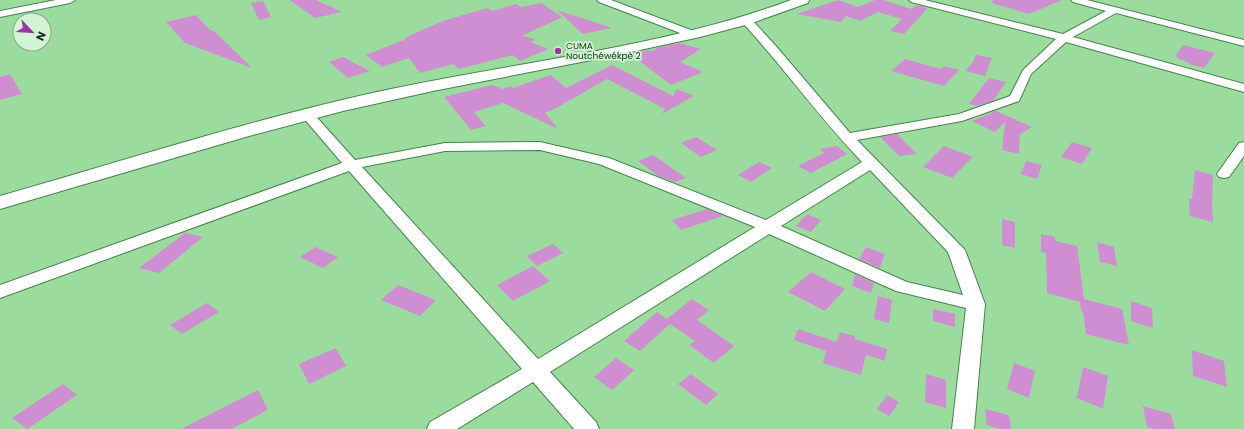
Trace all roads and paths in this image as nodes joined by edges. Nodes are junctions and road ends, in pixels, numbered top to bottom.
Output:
1 (70, 0) edge
2 (602, 0) edge
3 (803, 0) edge
4 (914, 0) edge
5 (1076, 0) edge
6 (1114, 10) junction
7 (0, 14) edge
8 (746, 20) junction
9 (692, 34) junction
10 (1064, 38) junction
11 (1244, 43) edge
12 (1244, 88) edge
13 (307, 115) junction
14 (847, 138) junction
15 (1244, 146) edge
16 (871, 163) junction
17 (351, 165) junction
18 (1224, 174) dead end
19 (0, 203) edge
20 (768, 227) junction
21 (0, 292) edge
22 (976, 304) junction
23 (535, 371) junction
24 (438, 429) edge
25 (588, 429) edge
26 (963, 429) edge

1 - 7 street
2 - 9 street
3 - 8 main road
4 - 10 street
5 - 6 street
6 - 10 street
6 - 11 street
8 - 9 main road
8 - 14 street
9 - 13 main road
10 - 12 street
10 - 14 street
13 - 17 street
13 - 19 main road
14 - 16 street
15 - 18 street
16 - 20 street
16 - 22 street
17 - 20 street
17 - 21 street
17 - 23 street
20 - 22 street
20 - 23 street
22 - 26 street
23 - 24 street
23 - 25 street

